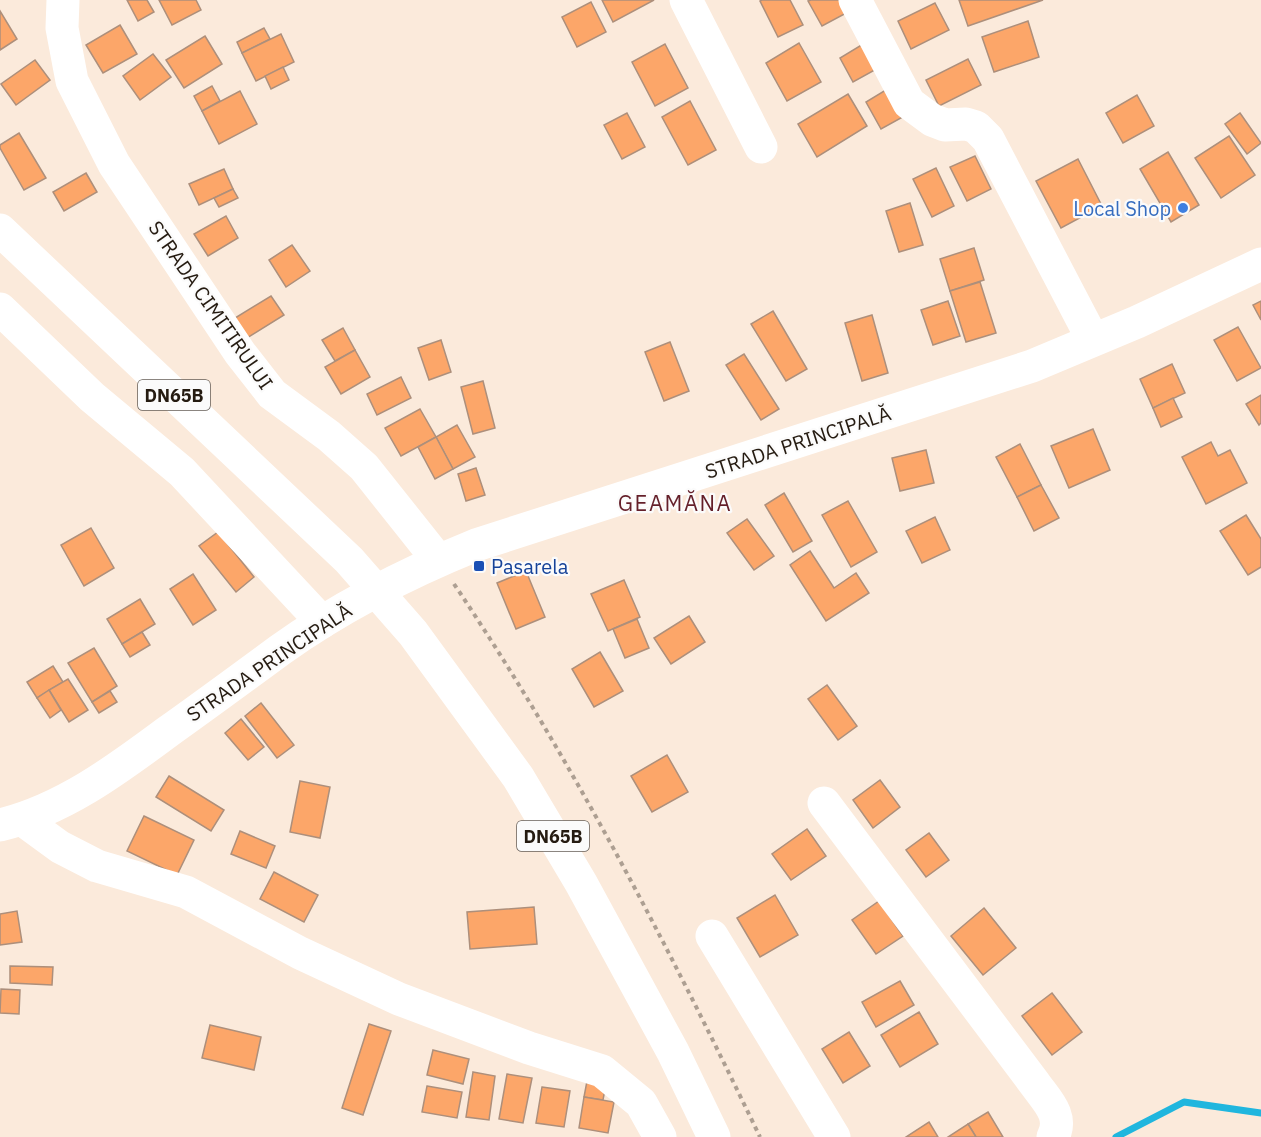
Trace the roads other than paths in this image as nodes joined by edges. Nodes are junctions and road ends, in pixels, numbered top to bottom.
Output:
1 (63, 0) edge
2 (686, 0) edge
3 (855, 0) edge
4 (761, 147) dead end
5 (0, 230) edge
6 (1261, 264) edge
7 (0, 309) edge
8 (1094, 340) junction
9 (438, 561) junction
10 (322, 622) junction
11 (824, 803) dead end
12 (11, 823) edge
13 (712, 936) dead end
14 (660, 1137) edge
15 (714, 1137) edge
16 (834, 1137) edge
17 (1053, 1137) edge

1 - 9 street, STRADA CIMITIRULUI
2 - 4 street
3 - 8 street
5 - 15 street, DN65B
6 - 8 street, STRADA PRINCIPALĂ
7 - 10 street
8 - 9 street, STRADA PRINCIPALĂ
9 - 10 street, STRADA PRINCIPALĂ
10 - 12 street, STRADA PRINCIPALĂ
11 - 17 street
12 - 14 street
13 - 16 street

